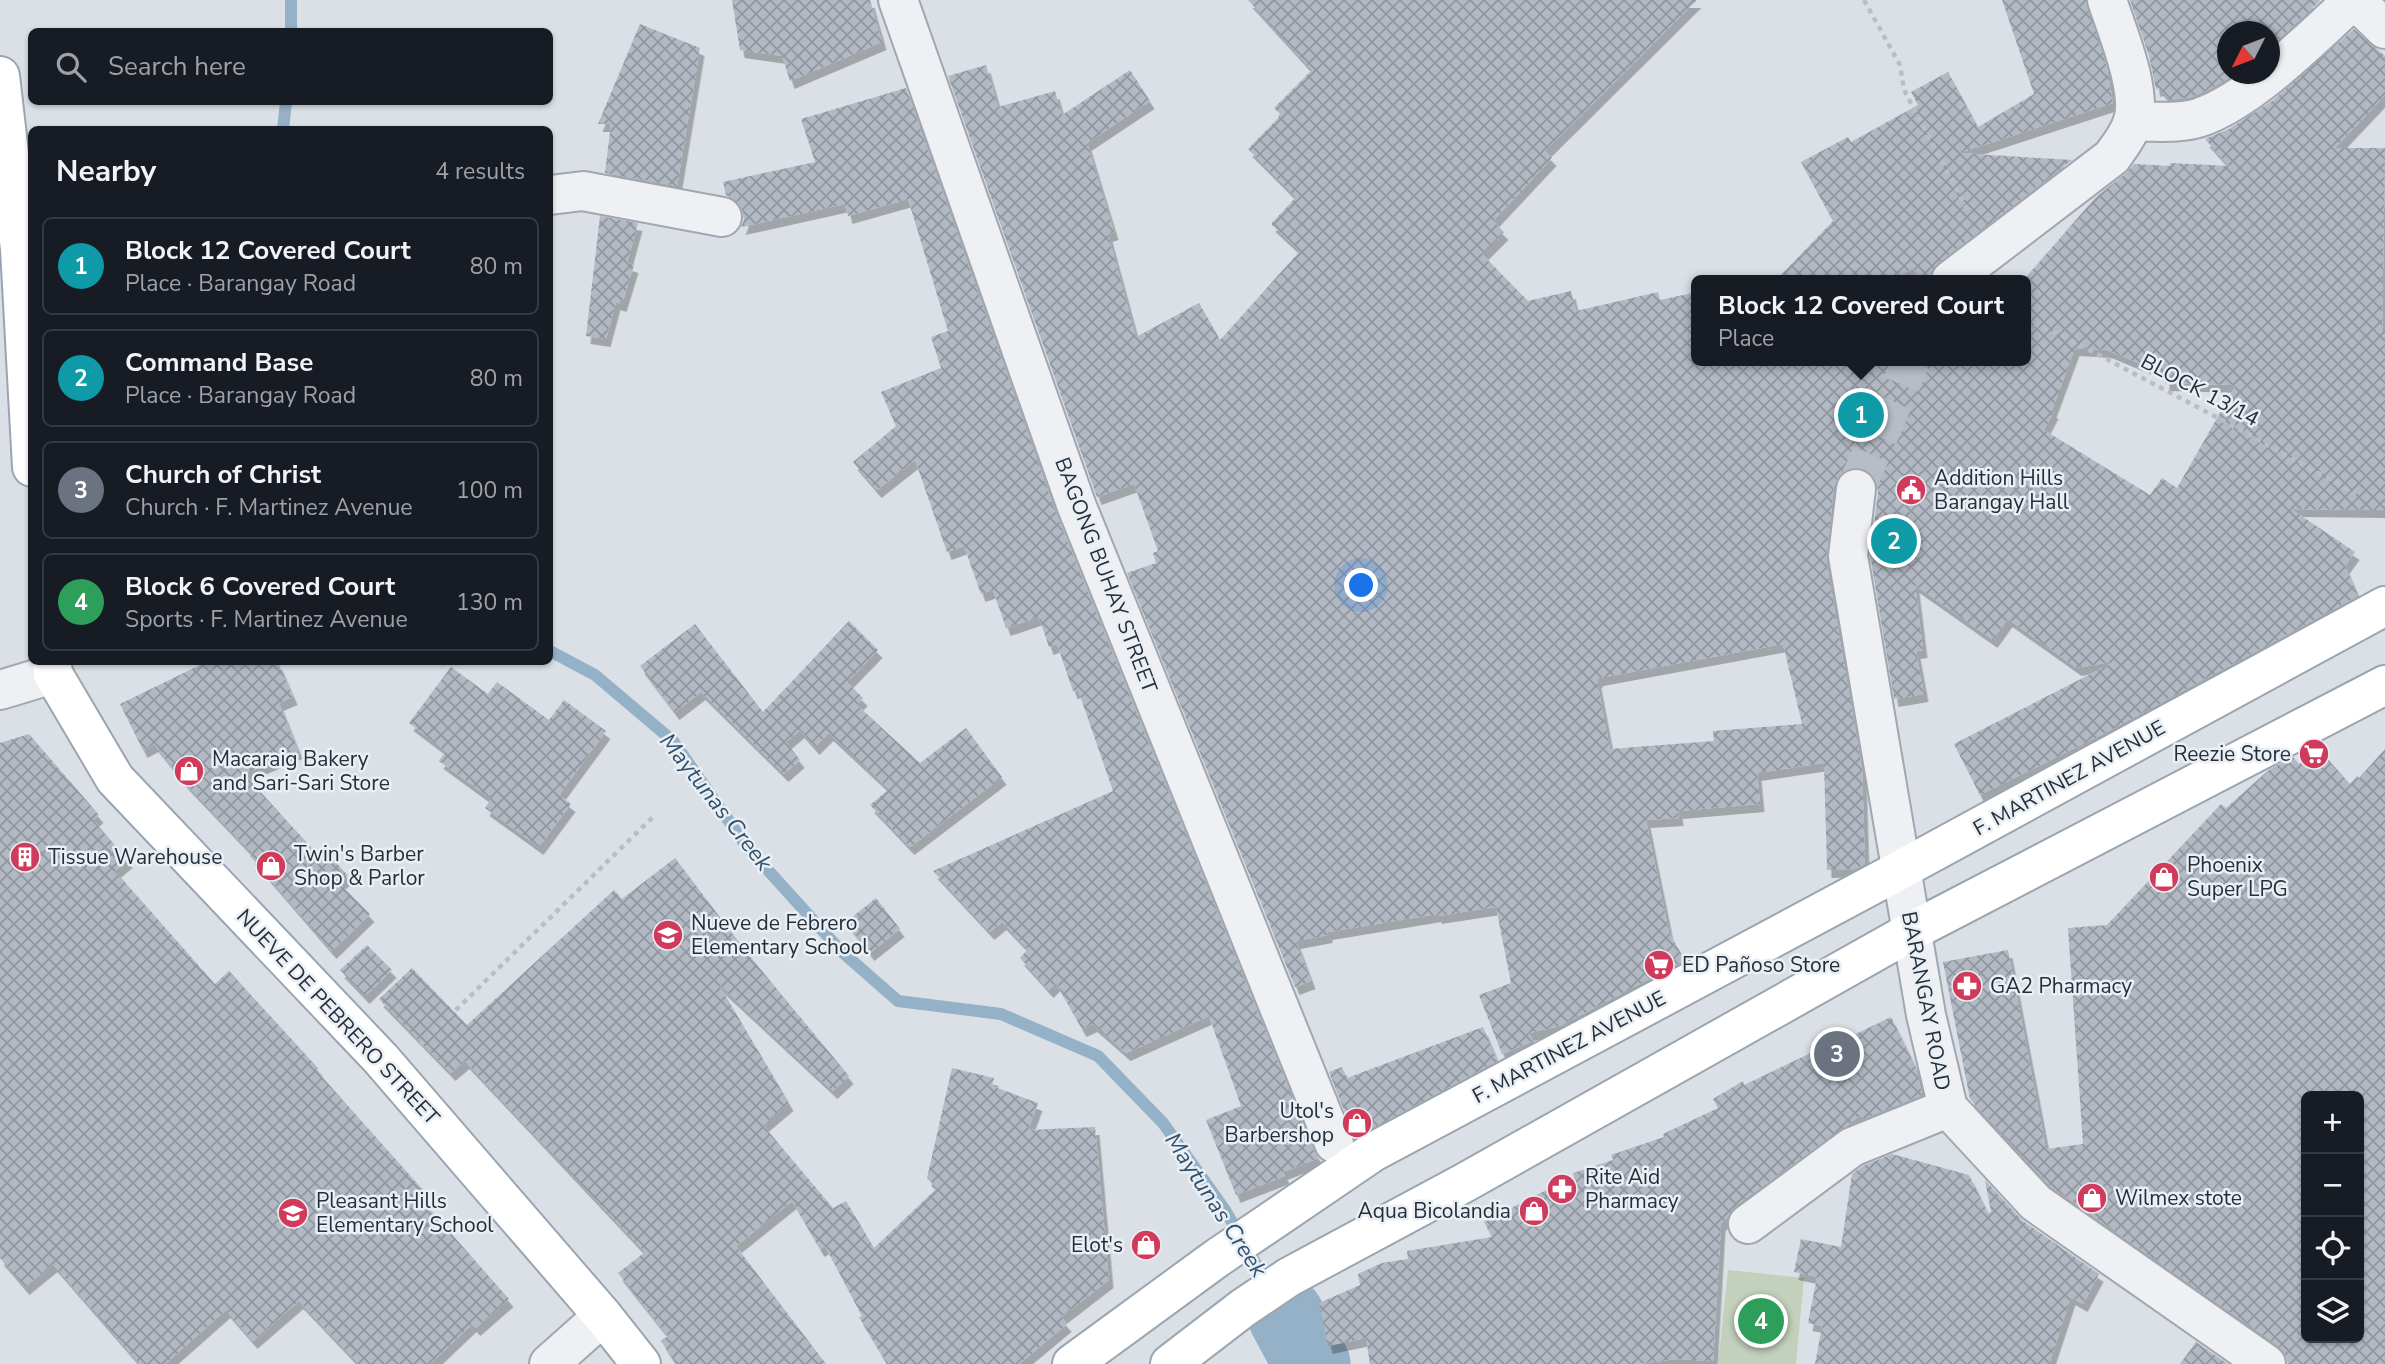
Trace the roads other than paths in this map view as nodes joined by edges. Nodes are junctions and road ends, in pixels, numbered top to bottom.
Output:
1 (898, 0) edge
2 (2107, 0) edge
3 (2354, 0) edge
4 (2385, 29) edge
5 (0, 76) edge
6 (2133, 122) junction
7 (553, 195) edge
8 (722, 216) dead end
9 (26, 248) edge
10 (1958, 275) edge
11 (28, 321) edge
12 (1856, 489) tunnel mouth
13 (2385, 606) edge
14 (53, 668) edge
15 (0, 690) edge
16 (2381, 694) edge
17 (1900, 870) junction
18 (1912, 931) junction
19 (1948, 1108) junction
20 (1334, 1143) dead end
21 (1748, 1224) dead end
22 (603, 1316) junction
23 (549, 1364) edge
24 (641, 1364) edge
25 (1072, 1364) edge
26 (1170, 1364) edge
27 (2266, 1364) edge

1 - 20 street, BAGONG BUHAY STREET
2 - 6 street
3 - 4 street
3 - 6 street
5 - 9 main road
6 - 10 street
7 - 8 street
9 - 11 main road
12 - 17 street, BARANGAY ROAD
13 - 17 main road, F. MARTINEZ AVENUE
14 - 15 street
14 - 22 main road, NUEVE DE PEBRERO STREET
16 - 18 main road
17 - 18 street, BARANGAY ROAD
17 - 25 main road, F. MARTINEZ AVENUE
18 - 19 street, BARANGAY ROAD
18 - 26 main road
19 - 21 street
19 - 27 street, BARANGAY ROAD
22 - 23 street
22 - 24 main road, NUEVE DE PEBRERO STREET

